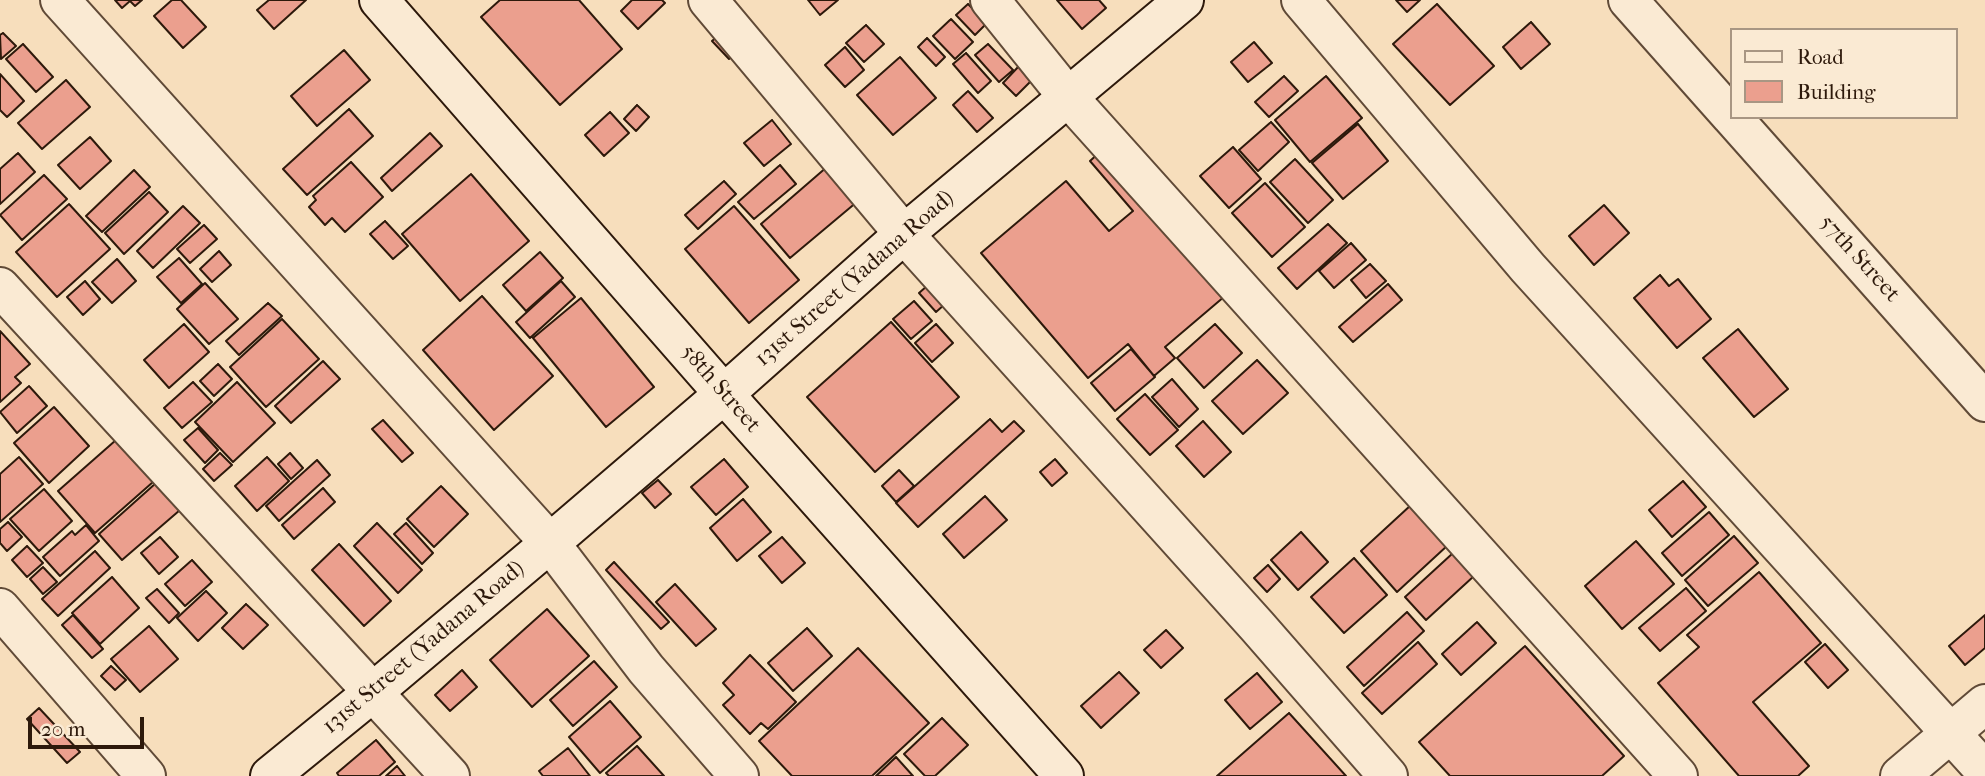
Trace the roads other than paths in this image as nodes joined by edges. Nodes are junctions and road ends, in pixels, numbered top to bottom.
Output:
1 (60, 0) edge
2 (379, 0) edge
3 (708, 0) edge
4 (990, 0) edge
5 (1184, 0) edge
6 (1301, 0) edge
7 (1628, 0) edge
8 (1068, 97) junction
9 (1730, 115) edge
10 (1734, 119) edge
11 (904, 234) junction
12 (0, 287) edge
13 (724, 394) junction
14 (1985, 402) edge
15 (550, 543) junction
16 (0, 608) edge
17 (372, 693) junction
18 (1985, 704) edge
19 (1951, 732) junction
20 (1985, 771) edge
21 (146, 776) edge
22 (270, 776) edge
23 (450, 776) edge
24 (738, 776) edge
25 (1064, 776) edge
26 (1388, 776) edge
27 (1678, 776) edge
28 (1900, 776) edge

1 - 15 street
2 - 13 street, 58th Street
3 - 11 street
4 - 8 street
5 - 8 street, 131st Street (Yadana Road)
6 - 19 street
7 - 9 street, 57th Street
8 - 11 street, 131st Street (Yadana Road)
8 - 27 street
10 - 14 street, 57th Street
11 - 13 street, 131st Street (Yadana Road)
11 - 26 street
12 - 17 street
13 - 15 street, 131st Street (Yadana Road)
13 - 25 street, 58th Street
15 - 17 street, 131st Street (Yadana Road)
15 - 24 street
16 - 21 street
17 - 22 street, 131st Street (Yadana Road)
17 - 23 street
18 - 19 street
19 - 20 street
19 - 28 street

